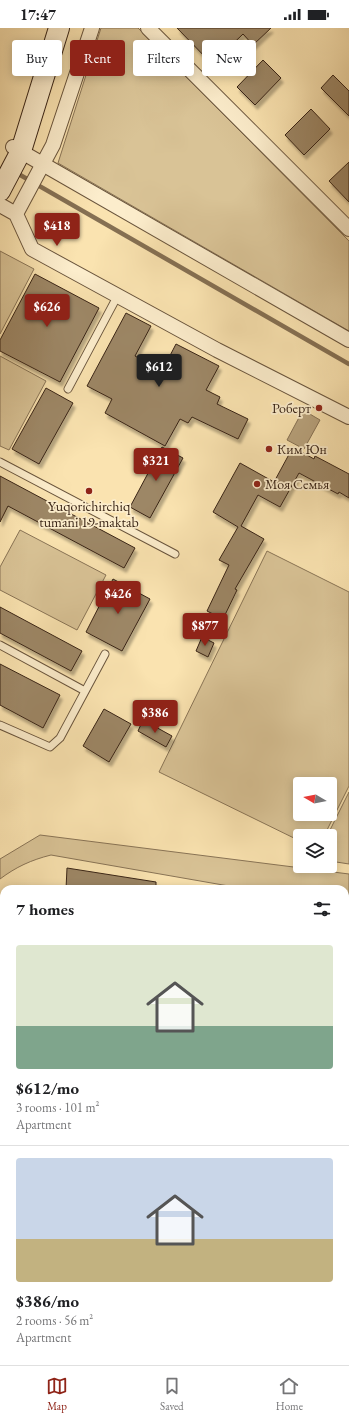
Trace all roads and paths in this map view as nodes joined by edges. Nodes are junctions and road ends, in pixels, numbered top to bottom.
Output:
1 (48, 28) edge
2 (59, 28) edge
3 (92, 28) edge
4 (148, 28) edge
5 (12, 157) edge
6 (36, 176) junction
7 (0, 191) edge
8 (0, 205) edge
9 (16, 214) junction
10 (349, 229) edge
11 (118, 295) junction
12 (349, 340) edge
13 (68, 389) dead end
14 (349, 417) edge
15 (0, 462) edge
16 (175, 554) dead end
17 (0, 645) edge
18 (105, 654) dead end
19 (85, 691) junction
20 (0, 725) edge

1 - 5 main road
2 - 5 main road
3 - 6 street
4 - 10 street
5 - 6 street
5 - 7 main road
6 - 9 street
6 - 12 street
8 - 9 street
9 - 11 street
11 - 13 lane
11 - 14 street
15 - 16 lane
17 - 19 lane
18 - 19 lane
19 - 20 lane

